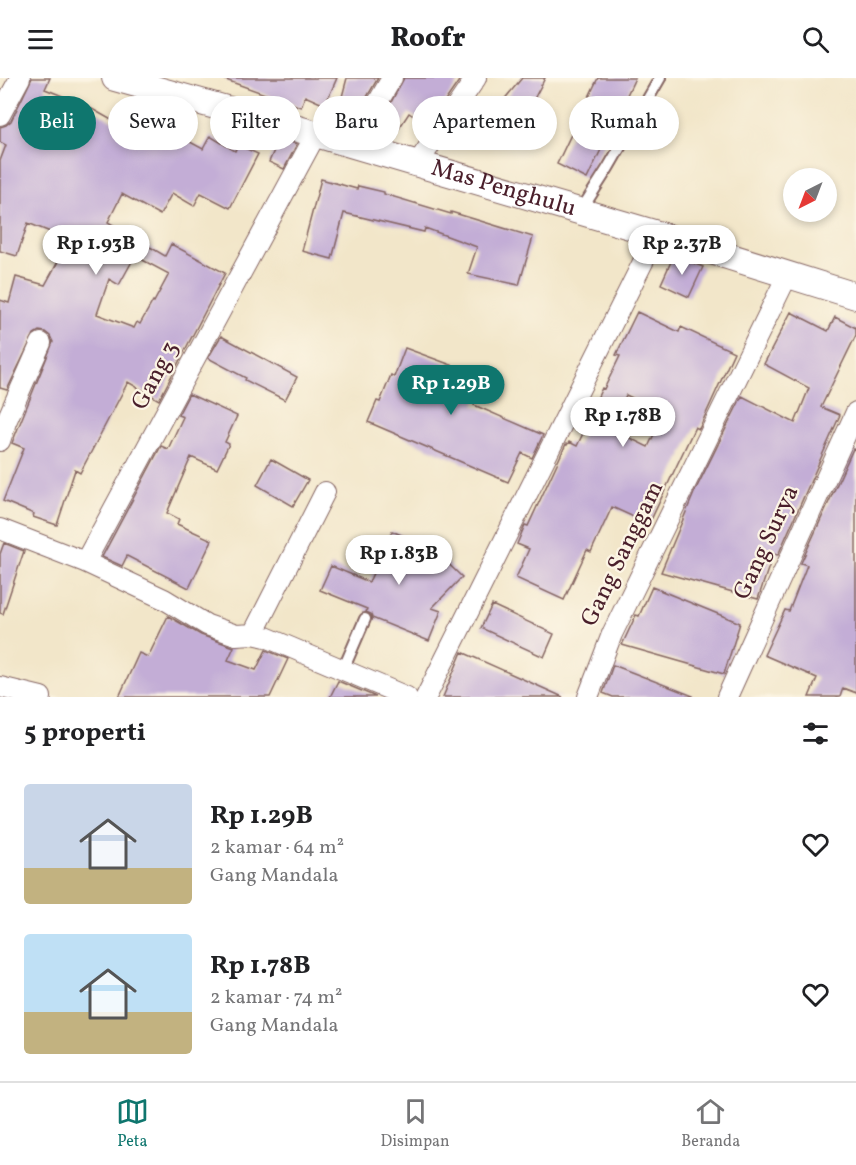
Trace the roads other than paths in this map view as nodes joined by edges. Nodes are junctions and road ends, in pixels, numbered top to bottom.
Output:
1 (20, 78) edge
2 (392, 78) edge
3 (476, 78) edge
4 (660, 78) edge
5 (130, 80) edge
6 (382, 96) edge
7 (0, 115) edge
8 (313, 133) edge
9 (313, 140) edge
10 (370, 150) edge
11 (417, 164) junction
12 (580, 212) junction
13 (657, 234) junction
14 (788, 274) junction
15 (854, 289) edge
16 (41, 342) dead end
17 (856, 412) edge
18 (0, 441) edge
19 (325, 492) dead end
20 (0, 529) edge
21 (85, 562) junction
22 (365, 619) dead end
23 (253, 634) junction
24 (343, 669) junction
25 (0, 687) edge
26 (41, 697) edge
27 (407, 697) edge
28 (426, 697) edge
29 (588, 697) edge
30 (727, 697) edge

1 - 7 street
2 - 6 street
3 - 11 street
4 - 12 lane
5 - 8 street, Mas Penghulu
9 - 21 street, Gang 3
10 - 11 street, Mas Penghulu
11 - 12 street, Mas Penghulu
12 - 13 street, Mas Penghulu
13 - 14 street, Mas Penghulu
13 - 28 street
14 - 15 street, Mas Penghulu
14 - 29 street, Gang Sanggam
16 - 18 street
17 - 30 street, Gang Surya
19 - 23 street
20 - 21 street
21 - 23 street
22 - 24 lane
23 - 24 street
24 - 27 street
25 - 26 street

